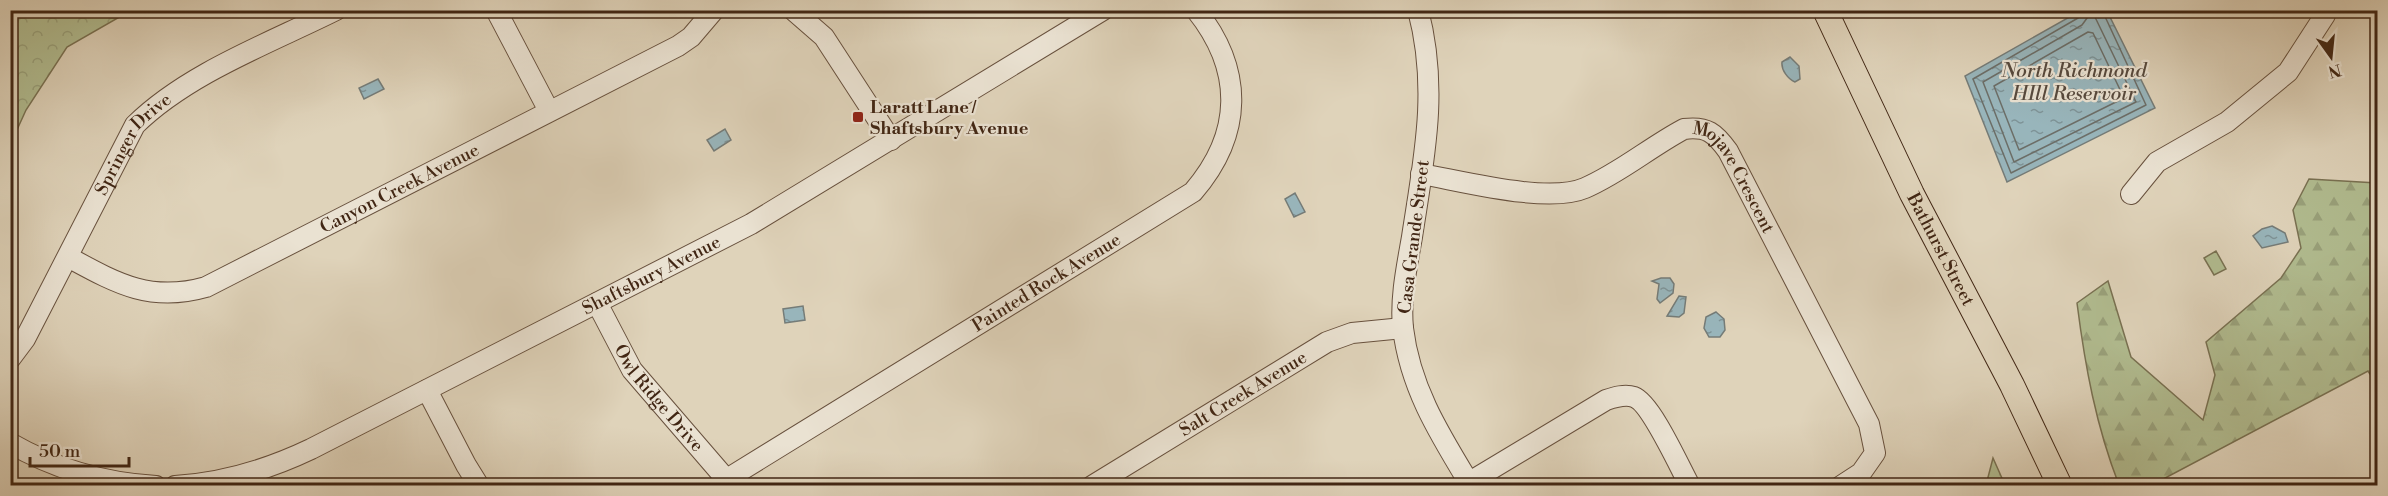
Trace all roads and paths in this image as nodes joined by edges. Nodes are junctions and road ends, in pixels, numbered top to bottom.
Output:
1 (336, 10) edge
2 (496, 10) edge
3 (714, 10) edge
4 (793, 10) edge
5 (1103, 10) edge
6 (1196, 10) edge
7 (1418, 10) edge
8 (1824, 10) edge
9 (2325, 10) edge
10 (549, 111) junction
11 (891, 140) junction
12 (1421, 174) junction
13 (2130, 194) dead end
14 (68, 257) junction
15 (597, 303) junction
16 (1403, 328) junction
17 (10, 359) edge
18 (427, 390) junction
19 (10, 443) edge
20 (729, 482) edge
21 (1468, 484) edge
22 (156, 486) edge
23 (175, 486) edge
24 (479, 486) edge
25 (1092, 486) edge
26 (1690, 486) edge
27 (1841, 486) edge
28 (2060, 486) edge

1 - 14 street, Springer Drive
2 - 10 street
3 - 10 street, Canyon Creek Avenue
4 - 11 street
5 - 11 street, Shaftsbury Avenue
6 - 20 street, Painted Rock Avenue
7 - 12 street, Casa Grande Street
8 - 28 main road, Bathurst Street
9 - 13 street
10 - 14 street, Canyon Creek Avenue
11 - 15 street, Shaftsbury Avenue
12 - 16 street, Casa Grande Street
12 - 27 street, Mojave Crescent
14 - 17 street, Springer Drive
15 - 18 street, Shaftsbury Avenue
15 - 20 street, Owl Ridge Drive
16 - 21 street, Casa Grande Street
16 - 25 street, Salt Creek Avenue
18 - 23 street, Shaftsbury Avenue
18 - 24 street
19 - 22 street
21 - 26 street

